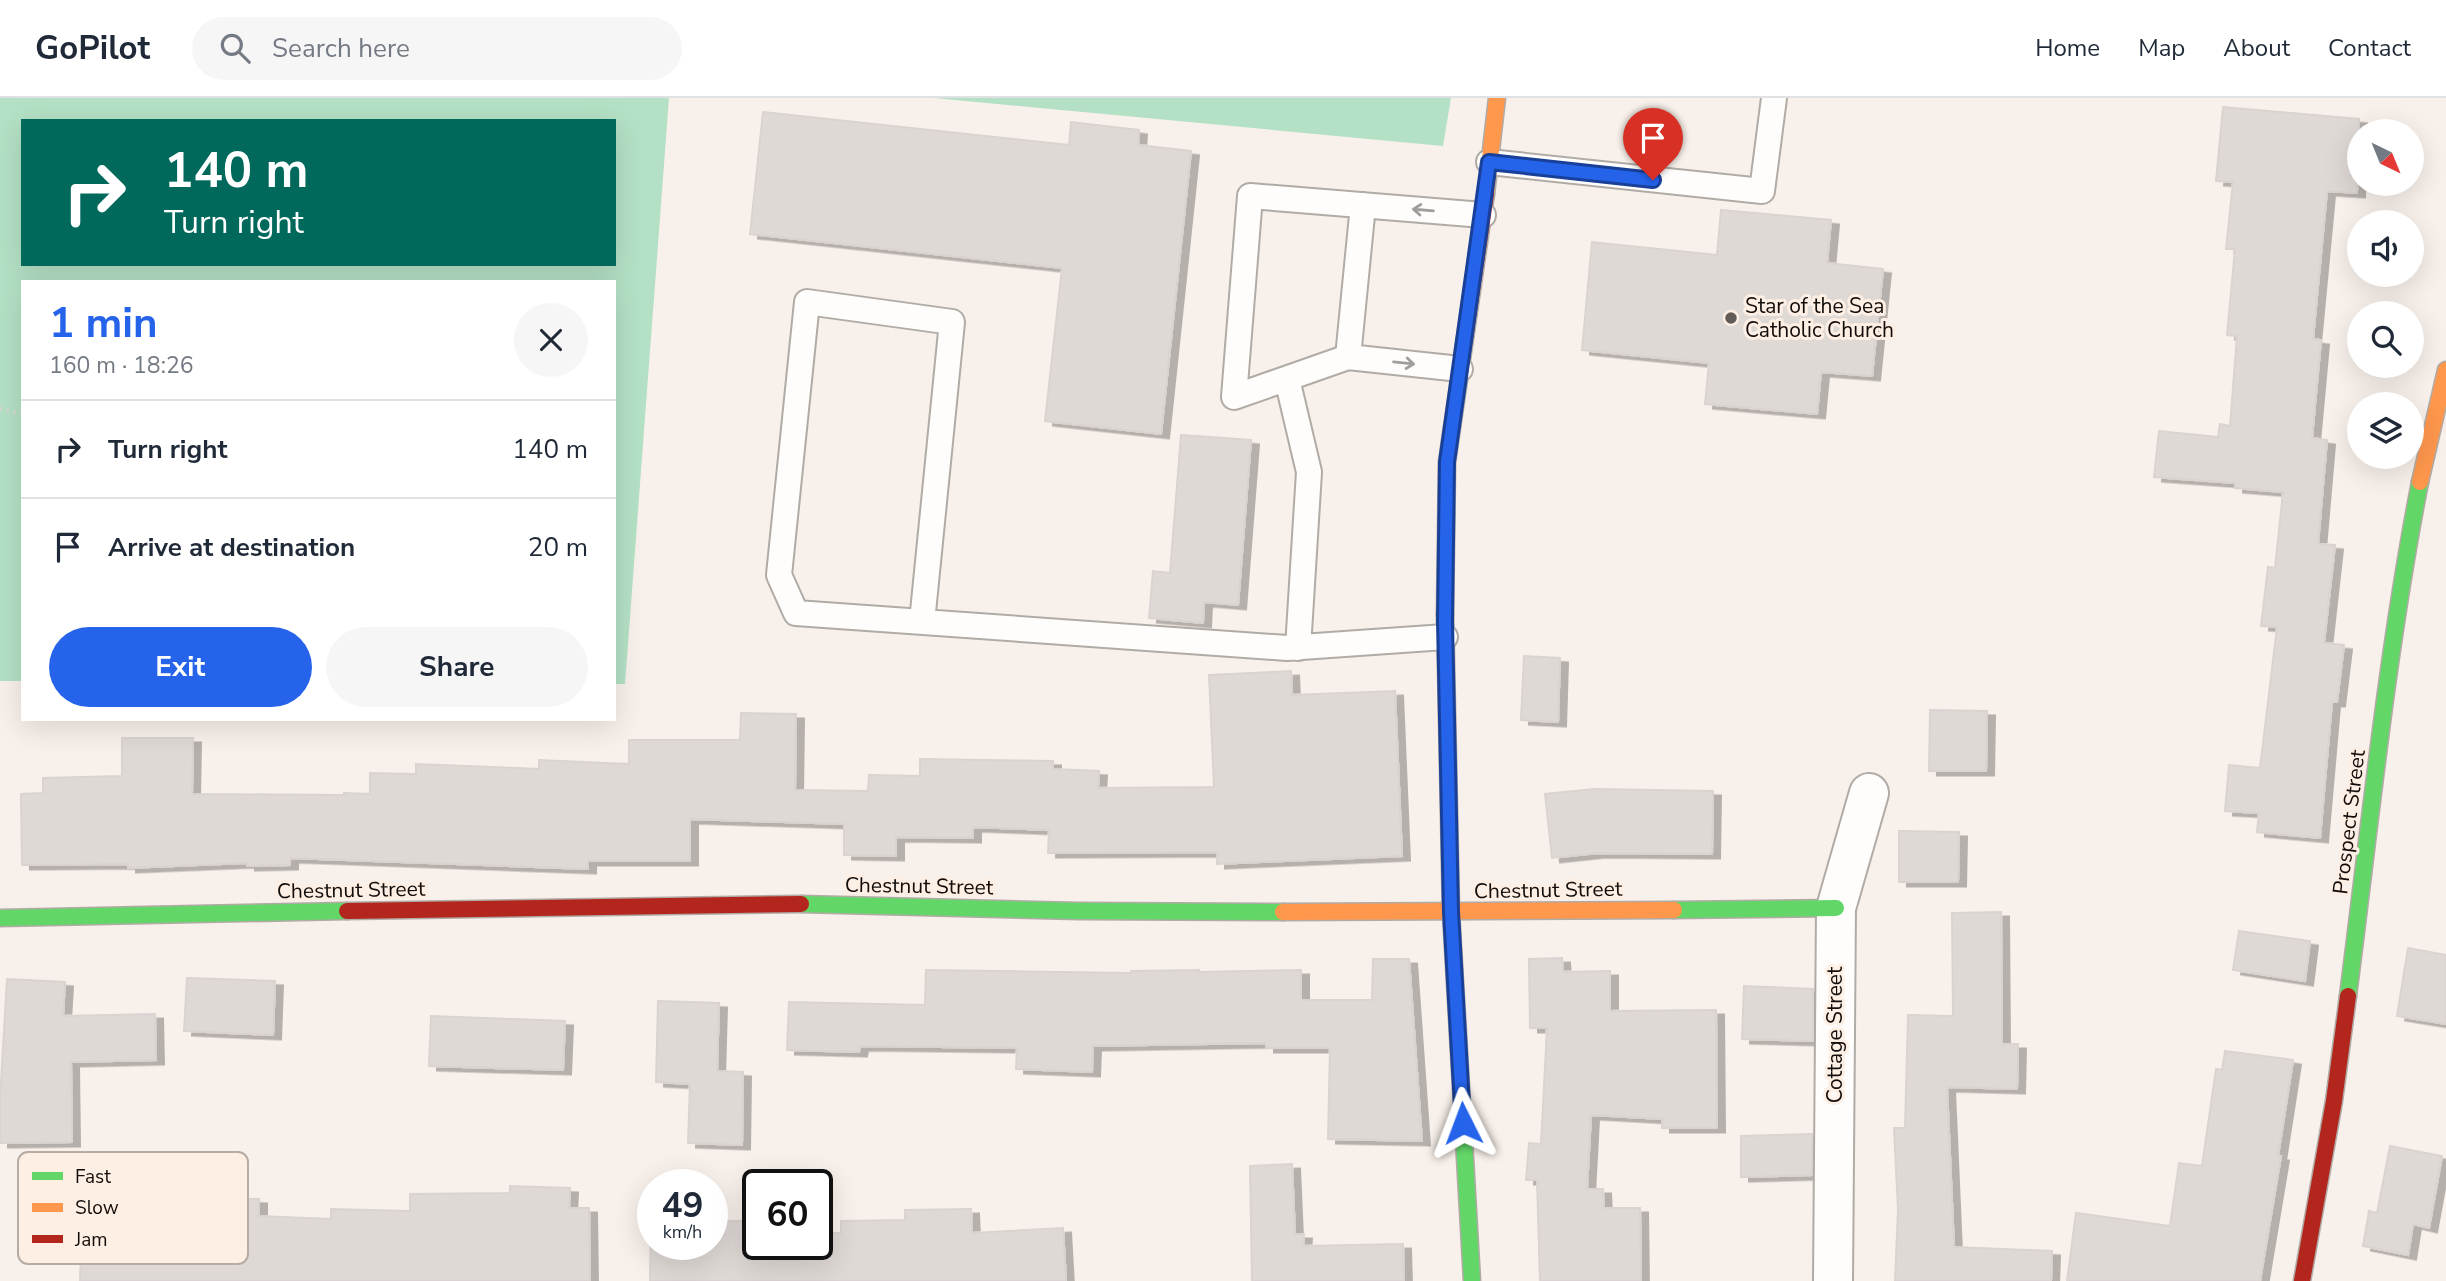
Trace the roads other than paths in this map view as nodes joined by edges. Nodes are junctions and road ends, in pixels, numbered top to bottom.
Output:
1 (1497, 98) edge
2 (1774, 98) edge
3 (1489, 162) junction
4 (1363, 205) junction
5 (1483, 215) junction
6 (1348, 358) junction
7 (1460, 369) junction
8 (2446, 370) edge
9 (1287, 379) junction
10 (922, 622) junction
11 (1446, 637) junction
12 (1298, 648) junction
13 (1869, 793) dead end
14 (1836, 908) junction
15 (1451, 912) junction
16 (0, 918) edge
17 (1472, 1281) edge
18 (1833, 1281) edge
19 (2302, 1281) edge

1 - 3 street
2 - 3 lane
3 - 5 street
5 -> 4 lane
4 - 6 lane
4 - 9 lane
5 - 7 street
6 -> 7 lane
6 - 9 lane
7 - 11 street
8 - 19 street, Prospect Street
9 - 12 lane
10 - 10 lane
10 - 12 lane
11 - 12 lane
11 - 15 street
13 - 14 street, Cottage Street
14 - 15 street, Chestnut Street
14 - 18 street, Cottage Street
15 - 16 street, Chestnut Street
15 - 17 street

